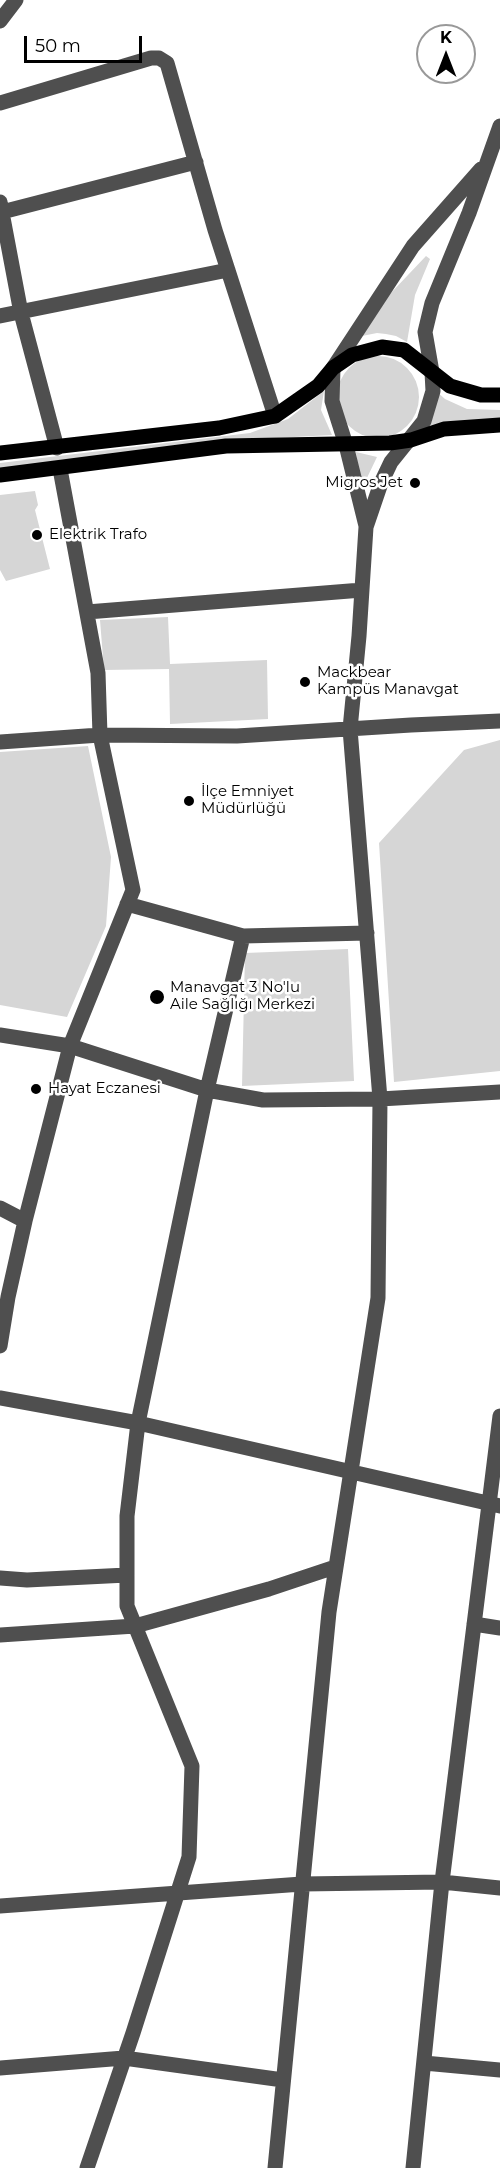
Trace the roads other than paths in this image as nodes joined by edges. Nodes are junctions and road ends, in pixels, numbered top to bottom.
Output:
1 (10, 2) edge
2 (0, 21) edge
3 (0, 103) edge
4 (500, 126) edge
5 (196, 162) junction
6 (487, 163) junction
7 (1, 207) edge
8 (228, 270) junction
9 (21, 313) junction
10 (0, 316) edge
11 (333, 368) junction
12 (432, 372) junction
13 (500, 395) edge
14 (275, 416) junction
15 (500, 424) edge
16 (411, 440) junction
17 (346, 445) junction
18 (57, 448) junction
19 (0, 453) edge
20 (60, 469) junction
21 (0, 475) edge
22 (366, 527) junction
23 (362, 590) junction
24 (87, 612) junction
25 (500, 721) edge
26 (350, 729) junction
27 (100, 735) junction
28 (0, 742) edge
29 (127, 904) junction
30 (367, 933) junction
31 (243, 936) junction
32 (0, 1035) edge
33 (70, 1046) junction
34 (207, 1090) junction
35 (500, 1092) edge
36 (380, 1099) junction
37 (0, 1208) edge
38 (25, 1221) junction
39 (0, 1346) edge
40 (0, 1398) edge
41 (500, 1416) edge
42 (138, 1423) junction
43 (351, 1473) junction
44 (495, 1505) edge
45 (335, 1567) junction
46 (127, 1575) junction
47 (0, 1578) edge
48 (474, 1624) junction
49 (135, 1626) junction
50 (500, 1628) edge
51 (0, 1635) edge
52 (442, 1882) junction
53 (303, 1884) junction
54 (500, 1888) edge
55 (178, 1893) junction
56 (0, 1906) edge
57 (124, 2058) junction
58 (424, 2063) junction
59 (0, 2068) edge
60 (500, 2070) edge
61 (283, 2080) junction
62 (87, 2168) edge
63 (275, 2168) edge
64 (413, 2168) edge

1 - 2 street
3 - 5 street
4 - 6 street
5 - 7 street
5 - 8 street
6 - 11 street
6 - 12 street
7 - 9 street
8 - 9 street
8 - 14 street
9 - 10 street
9 - 18 street
11 - 12 main road
11 - 14 main road
11 - 17 street
12 - 13 main road
12 - 16 street
14 - 18 main road
15 - 16 main road
16 - 17 main road
16 - 22 street
17 - 20 main road
17 - 22 street
18 - 19 main road
20 - 21 main road
20 - 24 street
22 - 23 street
23 - 24 street
23 - 26 street
24 - 27 street
25 - 26 street
26 - 27 street
26 - 30 street
27 - 28 street
27 - 29 street
29 - 31 street
29 - 33 street
30 - 31 street
30 - 36 street
31 - 34 street
32 - 33 street
33 - 34 street
33 - 38 street
34 - 36 street
34 - 42 street
35 - 36 street
36 - 43 street
37 - 38 street
38 - 39 street
40 - 42 street
41 - 44 street
42 - 43 street
42 - 46 street
43 - 44 street
43 - 45 street
44 - 48 street
45 - 49 street
45 - 53 street
46 - 47 street
46 - 49 street
48 - 50 street
48 - 52 street
49 - 51 street
49 - 55 street
52 - 53 street
52 - 54 street
52 - 58 street
53 - 55 street
53 - 61 street
55 - 56 street
55 - 57 street
57 - 59 street
57 - 61 street
57 - 62 street
58 - 60 street
58 - 64 street
61 - 63 street

